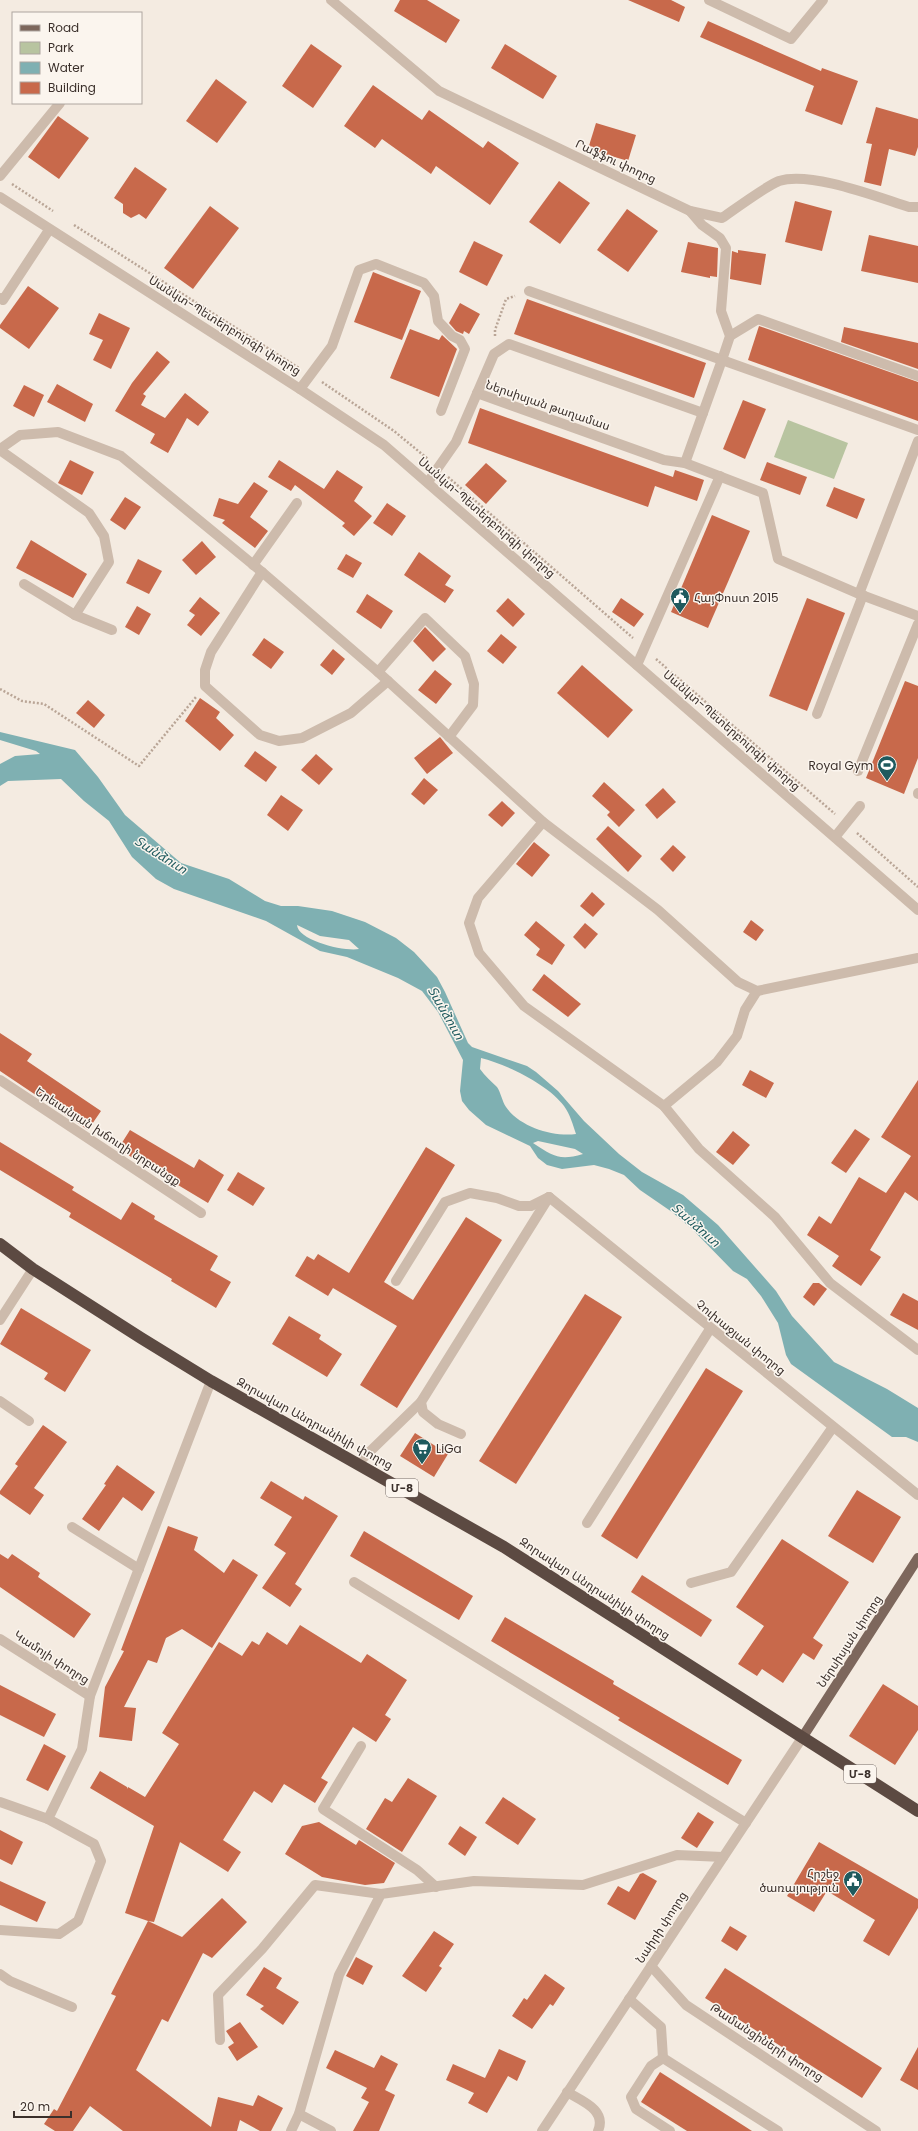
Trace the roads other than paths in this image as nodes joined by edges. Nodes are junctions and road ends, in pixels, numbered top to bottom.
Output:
1 (331, 0) edge
2 (709, 0) edge
3 (823, 0) edge
4 (59, 104) edge
5 (0, 176) edge
6 (0, 197) edge
7 (918, 207) edge
8 (690, 211) junction
9 (49, 230) junction
10 (529, 291) road end
11 (0, 298) edge
12 (730, 336) junction
13 (722, 360) junction
14 (918, 376) edge
15 (300, 389) junction
16 (477, 393) junction
17 (441, 411) dead end
18 (703, 413) junction
19 (918, 430) edge
20 (918, 441) edge
21 (0, 449) edge
22 (685, 462) junction
23 (720, 476) junction
24 (428, 482) junction
25 (297, 503) dead end
26 (253, 565) junction
27 (262, 572) junction
28 (24, 584) dead end
29 (861, 594) junction
30 (75, 615) junction
31 (918, 616) edge
32 (918, 624) edge
33 (112, 630) dead end
34 (637, 665) junction
35 (378, 672) junction
36 (388, 681) junction
37 (817, 714) dead end
38 (450, 737) junction
39 (858, 771) dead end
40 (860, 806) dead end
41 (543, 822) junction
42 (835, 837) junction
43 (918, 910) edge
44 (918, 958) edge
45 (757, 991) junction
46 (0, 1080) edge
47 (664, 1106) junction
48 (549, 1197) junction
49 (201, 1213) dead end
50 (0, 1244) edge
51 (33, 1269) junction
52 (396, 1282) dead end
53 (0, 1320) edge
54 (710, 1329) junction
55 (918, 1350) edge
56 (211, 1381) junction
57 (0, 1401) edge
58 (420, 1402) junction
59 (29, 1421) dead end
60 (833, 1427) junction
61 (461, 1434) dead end
62 (358, 1463) junction
63 (918, 1495) edge
64 (587, 1522) dead end
65 (72, 1527) dead end
66 (918, 1558) edge
67 (139, 1569) junction
68 (354, 1582) dead end
69 (691, 1583) dead end
70 (0, 1639) edge
71 (90, 1696) junction
72 (802, 1738) junction
73 (361, 1746) dead end
74 (0, 1802) edge
75 (918, 1811) edge
76 (48, 1819) junction
77 (746, 1823) junction
78 (723, 1857) junction
79 (436, 1886) junction
80 (381, 1894) junction
81 (0, 1930) edge
82 (652, 1966) junction
83 (0, 1974) edge
84 (630, 1998) junction
85 (72, 2007) dead end
86 (220, 2040) dead end
87 (663, 2058) junction
88 (567, 2092) junction
89 (299, 2114) junction
90 (291, 2131) edge
91 (331, 2131) edge
92 (542, 2131) edge
93 (598, 2131) edge
94 (670, 2131) edge
95 (778, 2131) edge
96 (876, 2131) edge

1 - 8 street, Րաֆֆու փողոց
2 - 3 street
4 - 5 street
6 - 9 street, Սանկտ-Պետերբուրգի փողոց
7 - 8 street, Րաֆֆու փողոց
8 - 12 street
9 - 11 street
9 - 15 street, Սանկտ-Պետերբուրգի փողոց
10 - 13 street
12 - 13 street
12 - 14 street
13 - 18 street
13 - 19 street
15 - 17 street
15 - 24 street, Սանկտ-Պետերբուրգի փողոց
16 - 18 street
16 - 22 street, Ներսիսյան թաղամաս
16 - 24 street, Ներսիսյան թաղամաս
18 - 22 street
20 - 29 street
21 - 26 street
21 - 30 street
22 - 23 street, Ներսիսյան թաղամաս
23 - 29 street, Ներսիսյան թաղամաս
23 - 34 street
24 - 34 street, Սանկտ-Պետերբուրգի փողոց
25 - 26 street
26 - 27 street
27 - 35 street
27 - 36 street
28 - 30 street
29 - 31 street, Ներսիսյան թաղամաս
29 - 37 street
30 - 33 street
32 - 39 street
34 - 42 street, Սանկտ-Պետերբուրգի փողոց
35 - 36 street
35 - 38 street
36 - 38 street
38 - 41 street
40 - 42 street
41 - 45 street
41 - 47 street
42 - 43 street, Սանկտ-Պետերբուրգի փողոց
44 - 45 street
45 - 47 street
46 - 49 street, Երեւանյան խճուղի նրբանցք
47 - 55 street
48 - 52 street
48 - 54 street, Չուխաջյան փողոց
48 - 58 street
50 - 51 highway, Զորավար Անդրանիկի փողոց / Մ-8
51 - 53 street
51 - 56 highway, Զորավար Անդրանիկի փողոց / Մ-8
54 - 60 street, Չուխաջյան փողոց
54 - 64 street
56 - 62 highway, Զորավար Անդրանիկի փողոց / Մ-8
56 - 67 street
57 - 59 street
58 - 61 street
58 - 62 street
60 - 63 street, Չուխաջյան փողոց
60 - 69 street
62 - 72 highway, Զորավար Անդրանիկի փողոց / Մ-8
65 - 67 street
66 - 72 main road, Ներսիսյան փողոց
67 - 71 street
68 - 77 street
70 - 71 street, Կամոյի փողոց
71 - 76 street
72 - 75 highway, Մ-8
72 - 77 street, Նաիրի փողոց
73 - 79 street
74 - 76 street
76 - 81 street
77 - 78 street, Նաիրի փողոց
78 - 79 street
78 - 82 street, Նաիրի փողոց
79 - 80 street
80 - 86 street
80 - 89 street
82 - 84 street, Նաիրի փողոց
82 - 96 street, Թամանցիների փողոց
83 - 85 street
84 - 87 street
84 - 88 street, Նաիրի փողոց
87 - 94 street
87 - 95 street
88 - 92 street, Նաիրի փողոց
88 - 93 street
89 - 90 street
89 - 91 street

